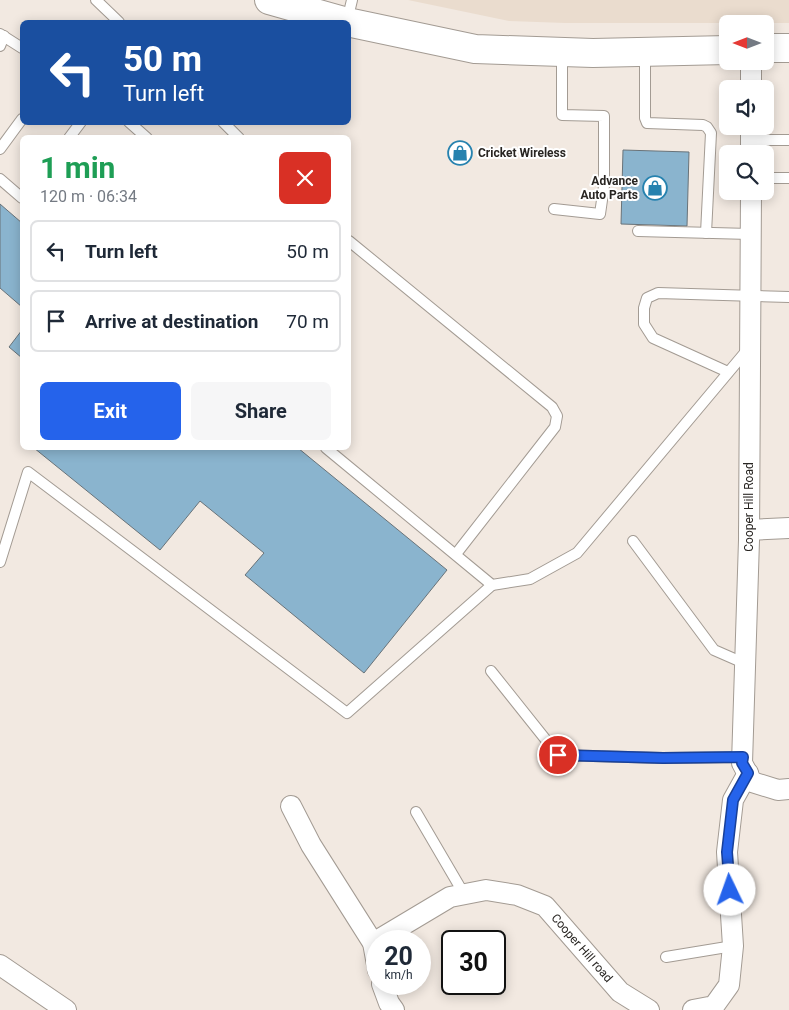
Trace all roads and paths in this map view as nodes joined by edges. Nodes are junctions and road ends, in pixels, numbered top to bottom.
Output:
1 (96, 0) edge
2 (269, 0) edge
3 (352, 0) edge
4 (117, 20) edge
5 (340, 20) edge
6 (347, 20) edge
7 (351, 23) edge
8 (1, 39) edge
9 (20, 47) edge
10 (774, 48) edge
11 (789, 48) edge
12 (719, 50) edge
13 (562, 52) junction
14 (645, 52) junction
15 (20, 123) edge
16 (226, 125) edge
17 (133, 126) edge
18 (144, 135) edge
19 (236, 135) edge
20 (751, 140) edge
21 (789, 140) edge
22 (0, 148) edge
23 (774, 178) edge
24 (789, 178) edge
25 (0, 179) edge
26 (20, 194) edge
27 (751, 200) edge
28 (554, 209) dead end
29 (638, 231) dead end
30 (706, 233) junction
31 (750, 234) junction
32 (351, 243) edge
33 (750, 296) junction
34 (789, 296) edge
35 (750, 347) junction
36 (728, 372) junction
37 (328, 450) edge
38 (789, 528) edge
39 (749, 530) junction
40 (633, 541) dead end
41 (456, 554) junction
42 (0, 562) edge
43 (492, 585) junction
44 (746, 664) junction
45 (491, 671) dead end
46 (745, 765) junction
47 (789, 790) edge
48 (291, 806) dead end
49 (416, 812) dead end
50 (464, 894) junction
51 (396, 930) edge
52 (366, 933) edge
53 (733, 946) junction
54 (666, 957) dead end
55 (0, 965) edge
56 (386, 995) edge
57 (66, 1010) edge
58 (394, 1010) edge
59 (650, 1010) edge
60 (693, 1010) edge

1 - 4 lane
2 - 5 main road
3 - 6 lane
7 - 13 main road
8 - 9 lane
10 - 11 main road
12 - 14 main road
13 - 14 main road
13 - 28 lane
14 - 30 lane
15 - 22 lane
16 - 19 lane
17 - 18 lane
20 - 21 lane
23 - 24 lane
25 - 26 lane
27 - 31 street, Cooper Hill Road
29 - 30 lane
30 - 31 lane
31 - 33 street, Cooper Hill Road
32 - 41 lane
33 - 34 lane
33 - 35 street, Cooper Hill Road
33 - 36 lane
35 - 36 lane
35 - 39 street, Cooper Hill Road
36 - 43 lane
37 - 41 lane
38 - 39 street
39 - 44 street, Cooper Hill Road
40 - 44 lane
41 - 43 lane
42 - 43 lane
44 - 46 street, Cooper Hill Road
45 - 46 lane
46 - 47 street
46 - 53 street
48 - 52 street
49 - 50 lane
50 - 51 street, Cooper Hill road
50 - 59 street, Cooper Hill road
53 - 54 lane
53 - 60 street
55 - 57 street
56 - 58 street

